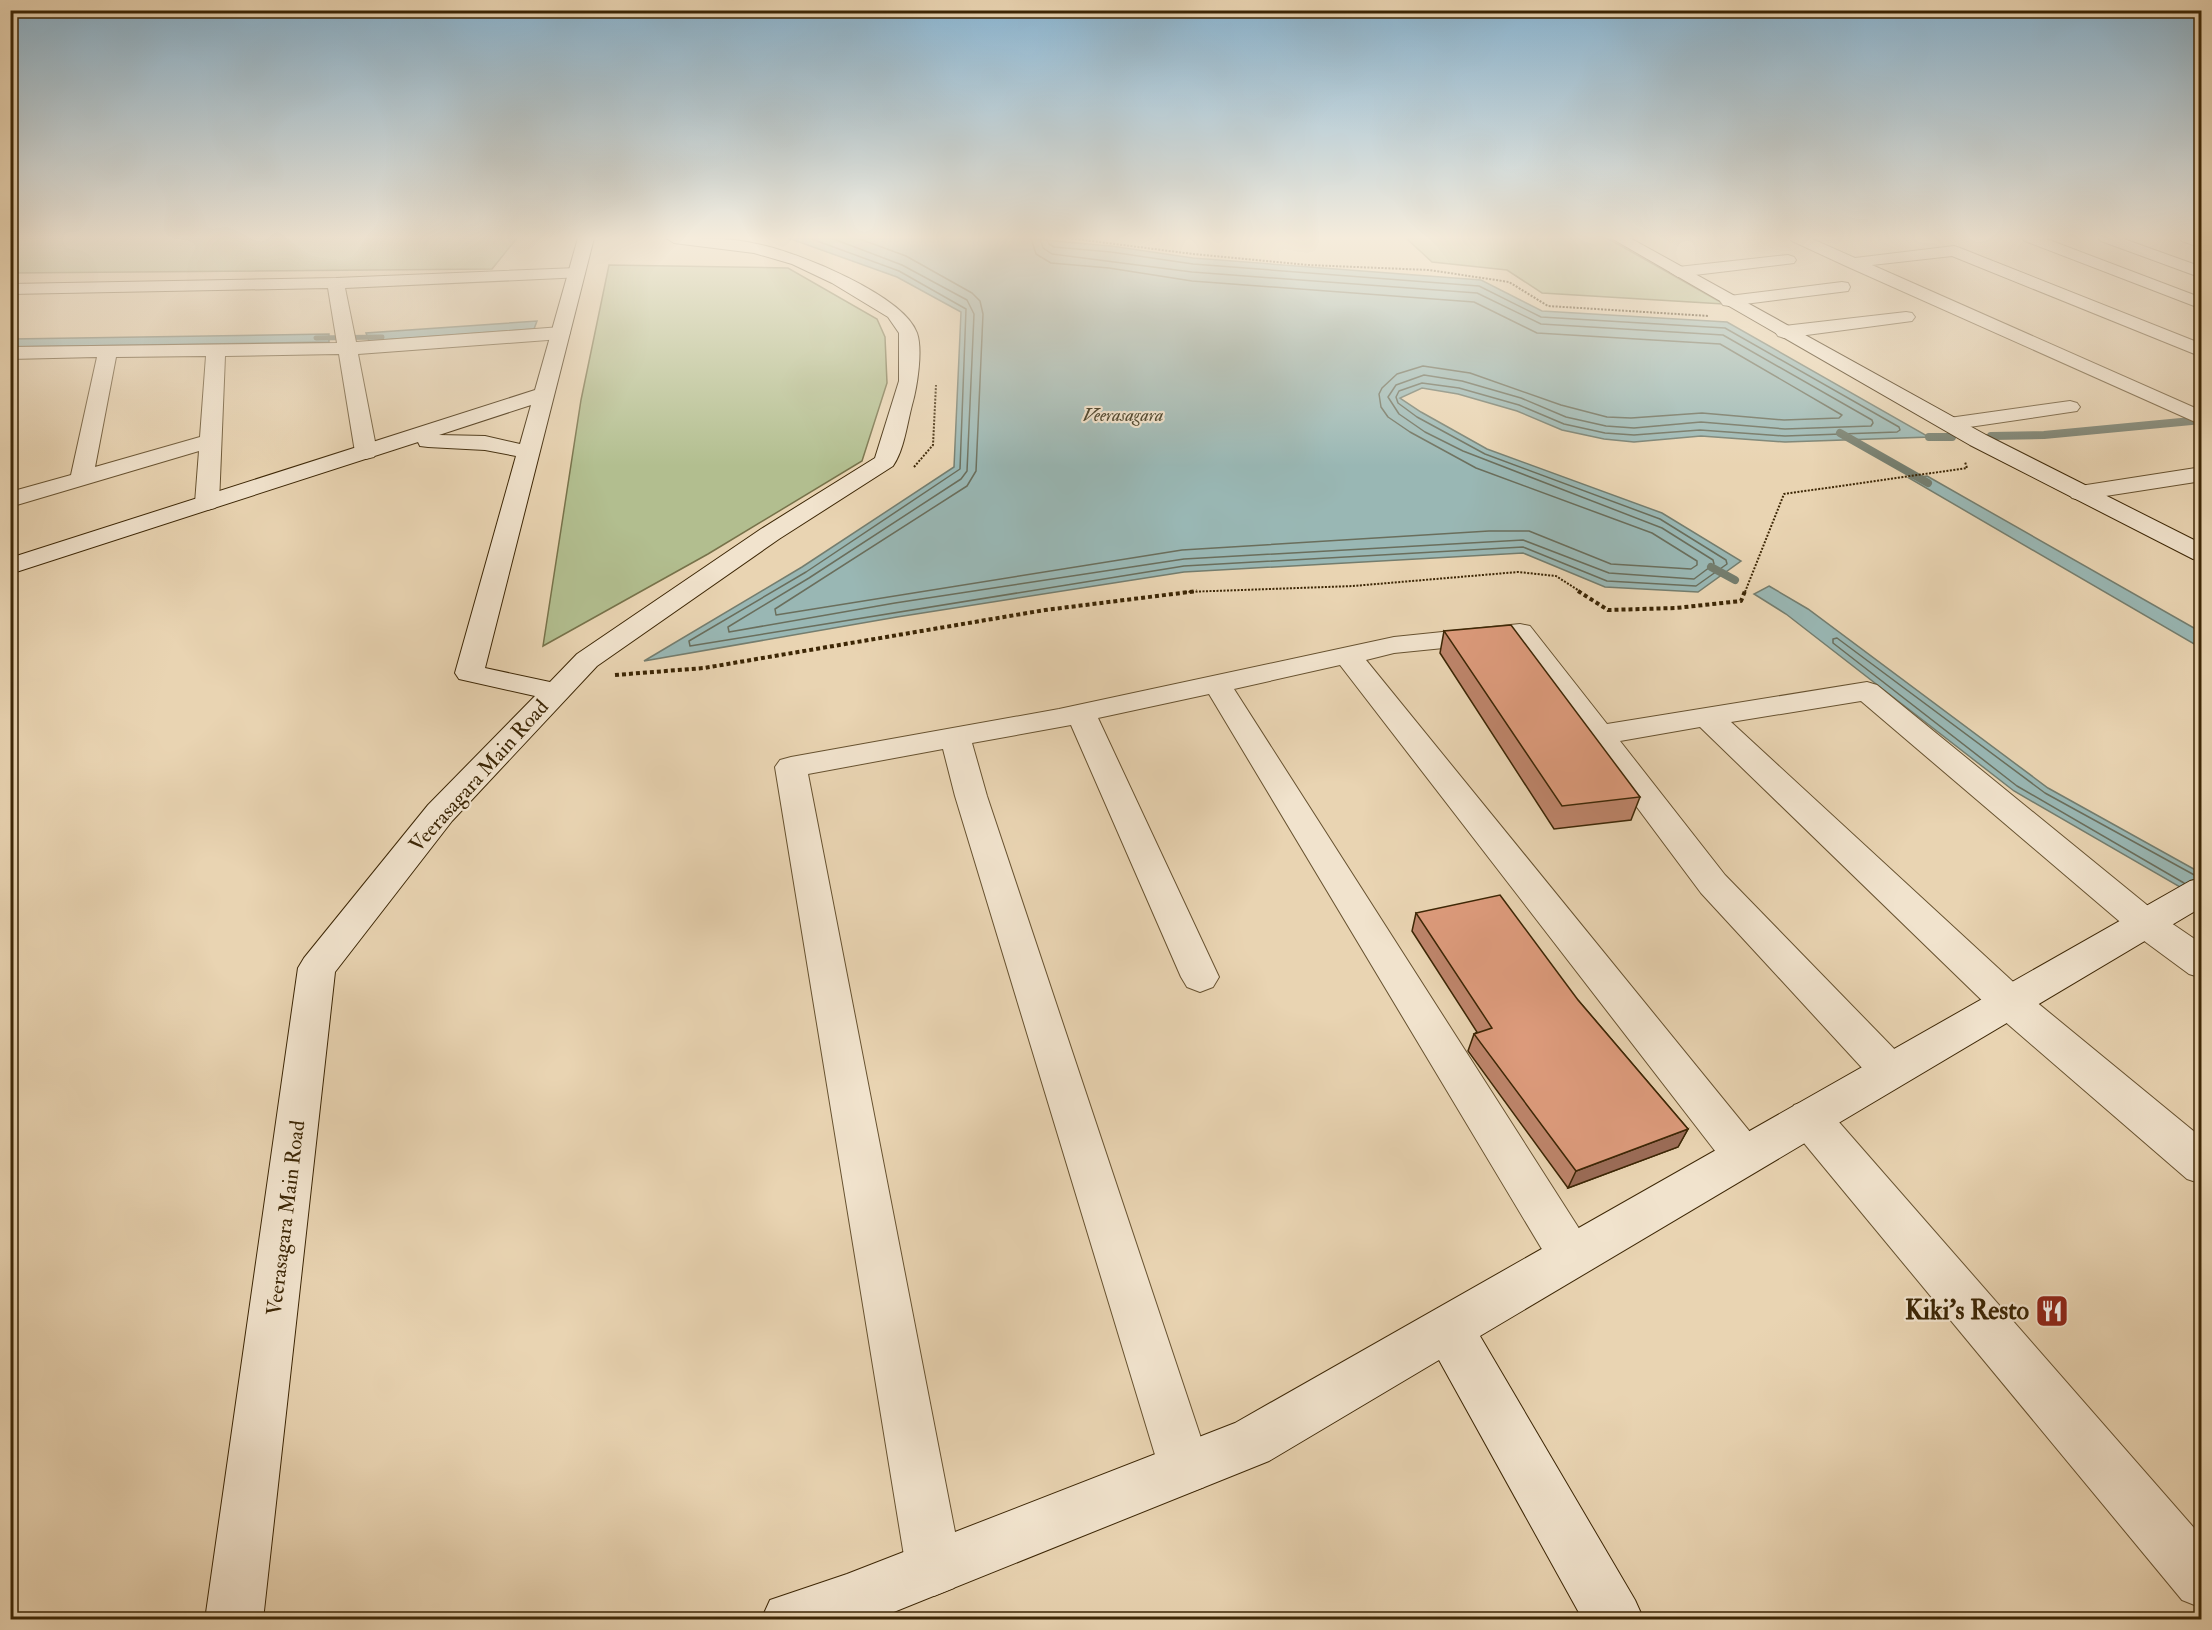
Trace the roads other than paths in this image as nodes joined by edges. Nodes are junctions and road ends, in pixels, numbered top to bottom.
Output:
1 (342, 314) edge
2 (566, 314) edge
3 (896, 314) edge
4 (1753, 314) edge
5 (1966, 314) edge
6 (2110, 314) edge
7 (1906, 316) dead end
8 (320, 329) dead end
9 (1784, 332) junction
10 (561, 333) junction
11 (346, 338) junction
12 (216, 350) junction
13 (2202, 351) edge
14 (108, 352) junction
15 (10, 353) edge
16 (544, 394) junction
17 (2070, 408) dead end
18 (2197, 417) edge
19 (1949, 424) junction
20 (212, 440) junction
21 (390, 444) junction
22 (366, 452) junction
23 (528, 452) junction
24 (2202, 474) edge
25 (82, 478) junction
26 (2080, 493) junction
27 (10, 500) edge
28 (207, 503) junction
29 (2202, 555) edge
30 (10, 566) edge
31 (1348, 656) junction
32 (1217, 684) junction
33 (560, 687) junction
34 (1081, 713) junction
35 (1707, 717) junction
36 (1598, 735) junction
37 (955, 737) junction
38 (2202, 890) edge
39 (2145, 923) junction
40 (2202, 964) edge
41 (1200, 977) dead end
42 (2009, 1002) junction
43 (1890, 1071) junction
44 (1809, 1118) junction
45 (1744, 1156) junction
46 (2202, 1165) edge
47 (1571, 1257) junction
48 (1448, 1328) junction
49 (1185, 1468) junction
50 (934, 1568) junction
51 (2202, 1580) edge
52 (234, 1620) edge
53 (789, 1620) edge
54 (1615, 1620) edge

1 - 11 street
2 - 10 street
3 - 33 street, Veerasagara Main Road
4 - 9 street
5 - 18 street
6 - 13 street
7 - 9 street
8 - 11 street
9 - 19 street
10 - 11 street
10 - 16 street
11 - 12 street
11 - 22 street
12 - 14 street
12 - 20 street
14 - 15 street
14 - 25 street
16 - 21 street
16 - 23 street
17 - 19 street
19 - 26 street
20 - 25 street
20 - 28 street
21 - 22 street
21 - 23 street
22 - 28 street
23 - 33 street
24 - 26 street
25 - 27 street
26 - 29 street
28 - 30 street
31 - 32 street
31 - 36 street
31 - 45 street
32 - 34 street
32 - 47 street
33 - 52 street, Veerasagara Main Road
34 - 37 street
34 - 41 street
35 - 36 street
35 - 39 street
35 - 42 street
36 - 43 street
37 - 49 street
37 - 50 street
38 - 39 street
39 - 40 street
39 - 42 street
42 - 43 street
42 - 46 street
43 - 44 street
44 - 45 street
44 - 51 street
45 - 47 street
47 - 48 street
48 - 49 street
48 - 54 street
49 - 50 street
50 - 53 street

